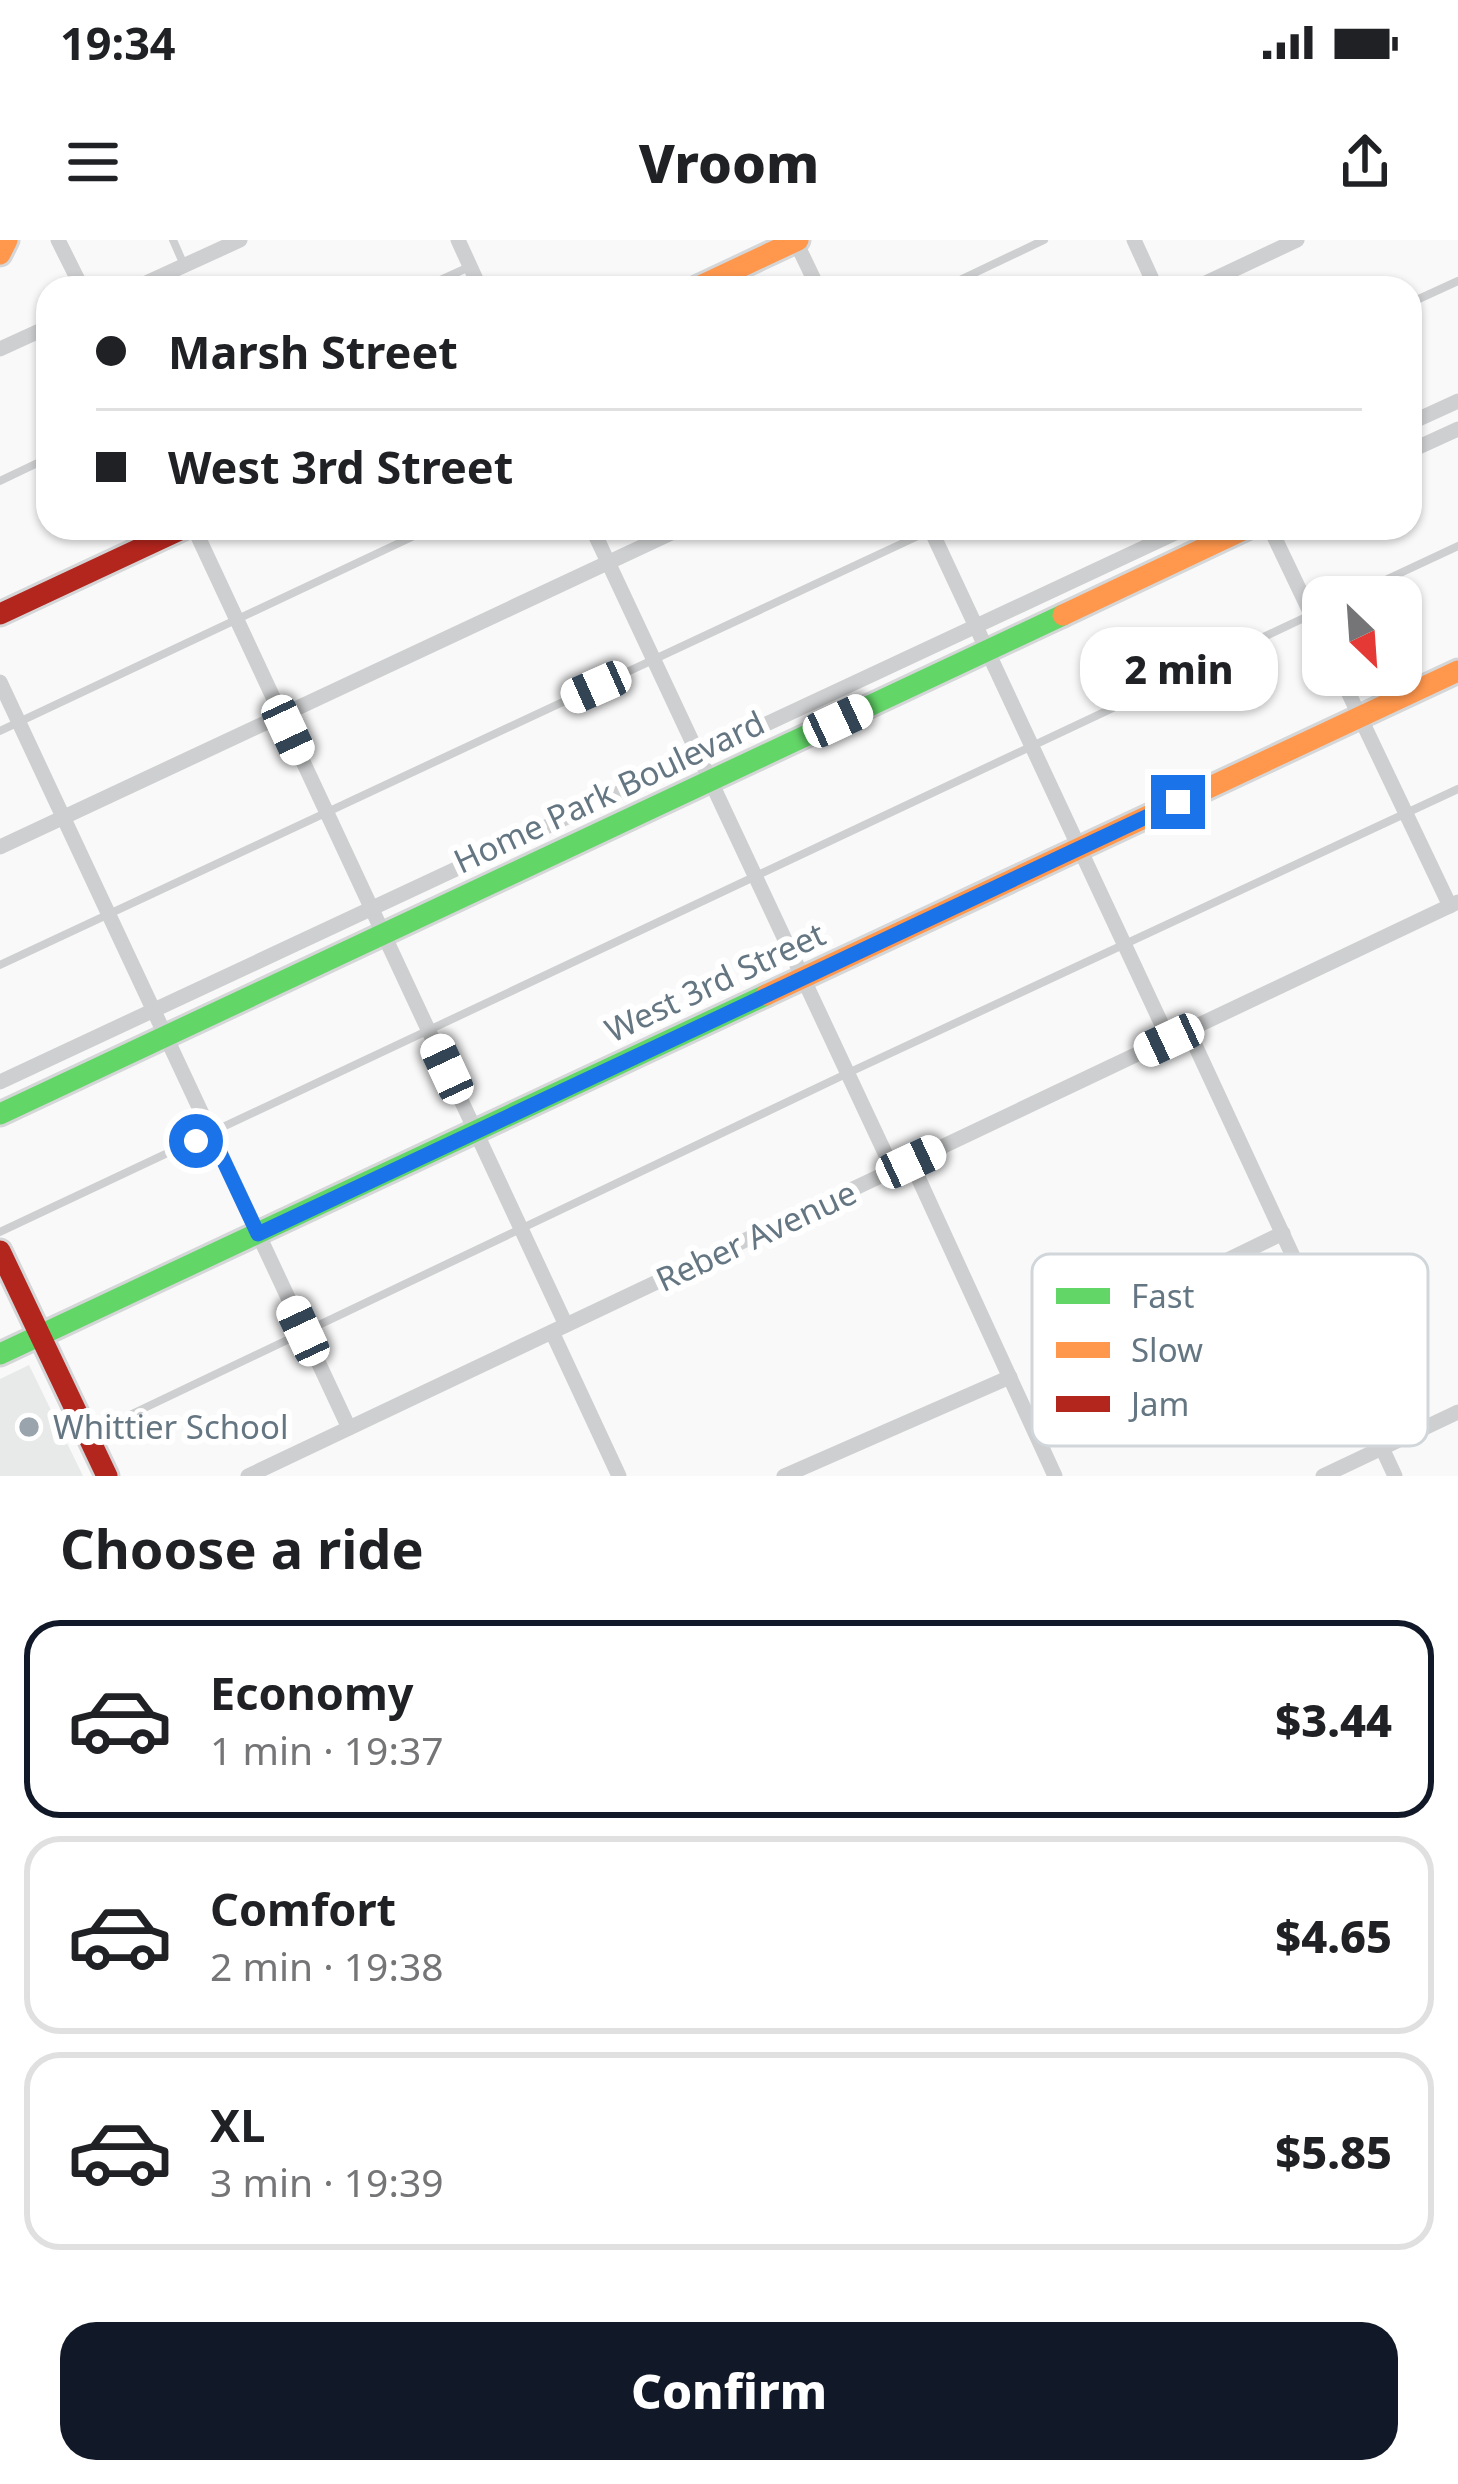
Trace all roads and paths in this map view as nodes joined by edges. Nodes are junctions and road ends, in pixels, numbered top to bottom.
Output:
1 (7, 240) edge
2 (58, 240) edge
3 (173, 240) edge
4 (240, 240) edge
5 (458, 240) edge
6 (796, 240) edge
7 (1044, 240) edge
8 (1134, 240) edge
9 (1298, 240) edge
10 (0, 254) edge
11 (184, 266) junction
12 (470, 267) junction
13 (76, 276) edge
14 (162, 276) edge
15 (449, 276) edge
16 (474, 276) edge
17 (721, 276) edge
18 (812, 276) edge
19 (968, 276) edge
20 (1150, 276) edge
21 (1221, 276) edge
22 (1458, 280) edge
23 (1422, 297) edge
24 (36, 332) edge
25 (0, 349) edge
26 (1458, 401) edge
27 (1422, 418) edge
28 (1458, 429) edge
29 (1422, 446) edge
30 (36, 464) edge
31 (0, 481) edge
32 (158, 540) edge
33 (200, 540) edge
34 (406, 540) edge
35 (598, 540) edge
36 (656, 540) edge
37 (908, 540) edge
38 (936, 540) edge
39 (1160, 540) edge
40 (1221, 540) edge
41 (1277, 540) edge
42 (1458, 546) edge
43 (608, 562) junction
44 (1393, 576) edge
45 (1302, 585) edge
46 (0, 614) edge
47 (1302, 619) edge
48 (238, 620) junction
49 (976, 626) junction
50 (987, 650) junction
51 (654, 660) junction
52 (1458, 671) edge
53 (0, 682) edge
54 (1350, 696) edge
55 (282, 716) junction
56 (1360, 717) junction
57 (19, 722) junction
58 (0, 731) edge
59 (1031, 745) junction
60 (699, 755) junction
61 (710, 780) junction
62 (1458, 789) edge
63 (326, 810) junction
64 (1406, 814) junction
65 (63, 817) junction
66 (0, 847) edge
67 (1079, 848) junction
68 (755, 875) junction
69 (1454, 904) edge
70 (372, 908) junction
71 (109, 914) junction
72 (384, 934) junction
73 (1124, 945) junction
74 (0, 965) edge
75 (802, 977) junction
76 (153, 1011) junction
77 (428, 1029) junction
78 (1188, 1030) junction
79 (165, 1036) junction
80 (1169, 1040) junction
81 (848, 1073) junction
82 (0, 1082) edge
83 (0, 1114) edge
84 (476, 1132) junction
85 (211, 1134) junction
86 (911, 1162) junction
87 (893, 1170) junction
88 (521, 1228) junction
89 (0, 1232) edge
90 (1282, 1233) junction
91 (258, 1234) junction
92 (0, 1251) edge
93 (1239, 1254) edge
94 (1292, 1254) edge
95 (559, 1329) junction
96 (303, 1331) junction
97 (40, 1336) junction
98 (0, 1354) edge
99 (1010, 1377) junction
100 (1458, 1412) edge
101 (1032, 1425) edge
102 (1428, 1426) edge
103 (349, 1429) junction
104 (88, 1435) junction
105 (1041, 1446) edge
106 (1386, 1446) edge
107 (1382, 1448) junction
108 (107, 1476) edge
109 (248, 1476) edge
110 (619, 1476) edge
111 (784, 1476) edge
112 (1055, 1476) edge
113 (1323, 1476) edge
114 (1395, 1476) edge

1 - 10 street
2 - 13 street
3 - 11 lane
4 - 11 street
5 - 12 street
6 - 17 street
6 - 18 street
7 - 19 lane
8 - 20 street
9 - 21 street
11 - 14 street
12 - 15 lane
12 - 16 street
22 - 23 lane
24 - 25 street
26 - 27 street
28 - 29 street
30 - 31 lane
32 - 46 street
33 - 48 street
34 - 48 lane
35 - 43 street
36 - 43 street
37 - 51 lane
38 - 49 street
39 - 49 street, Home Park Boulevard
40 - 50 street, Home Park Boulevard
41 - 45 street
42 - 44 lane
43 - 51 street
43 - 55 street
47 - 59 lane
48 - 55 street
48 - 57 lane
49 - 50 street
49 - 60 street, Home Park Boulevard
50 - 59 street
50 - 61 street, Home Park Boulevard
51 - 60 street
51 - 63 lane
52 - 56 street, West 3rd Street
53 - 57 street
54 - 56 street
55 - 63 street
55 - 65 street
56 - 64 street
56 - 67 street, West 3rd Street
57 - 58 lane
57 - 65 street
59 - 67 street
59 - 68 lane
60 - 61 street
60 - 70 street, Home Park Boulevard
61 - 68 street
61 - 72 street, Home Park Boulevard
62 - 64 lane
63 - 70 street
63 - 71 lane
64 - 69 street
64 - 73 lane
65 - 66 street
65 - 71 street
67 - 73 street
67 - 75 street, West 3rd Street
68 - 75 street
68 - 77 lane
69 - 78 street, Reber Avenue
70 - 72 street
70 - 76 street, Home Park Boulevard
71 - 74 lane
71 - 76 street
72 - 77 street
72 - 79 street, Home Park Boulevard
73 - 80 street
73 - 81 lane
75 - 81 street
75 - 84 street, West 3rd Street
76 - 79 street
76 - 82 street, Home Park Boulevard
77 - 84 street
77 - 85 lane
78 - 80 street, Reber Avenue
78 - 90 street
79 - 83 street, Home Park Boulevard
79 - 85 street
80 - 86 street, Reber Avenue
81 - 87 street
81 - 88 lane
84 - 88 street
84 - 91 street, West 3rd Street
85 - 89 lane
85 - 91 street
86 - 87 street, Reber Avenue
86 - 99 street
87 - 95 street, Reber Avenue
88 - 95 street
88 - 96 lane
90 - 93 street
90 - 94 street
91 - 96 street
91 - 97 street, West 3rd Street
92 - 97 street
95 - 103 street, Reber Avenue
95 - 110 street
96 - 103 street
96 - 104 lane
97 - 98 street, West 3rd Street
97 - 104 street
99 - 101 street
99 - 111 street
100 - 102 street
103 - 109 street, Reber Avenue
104 - 108 street
105 - 112 street
106 - 107 street
107 - 113 street
107 - 114 street

